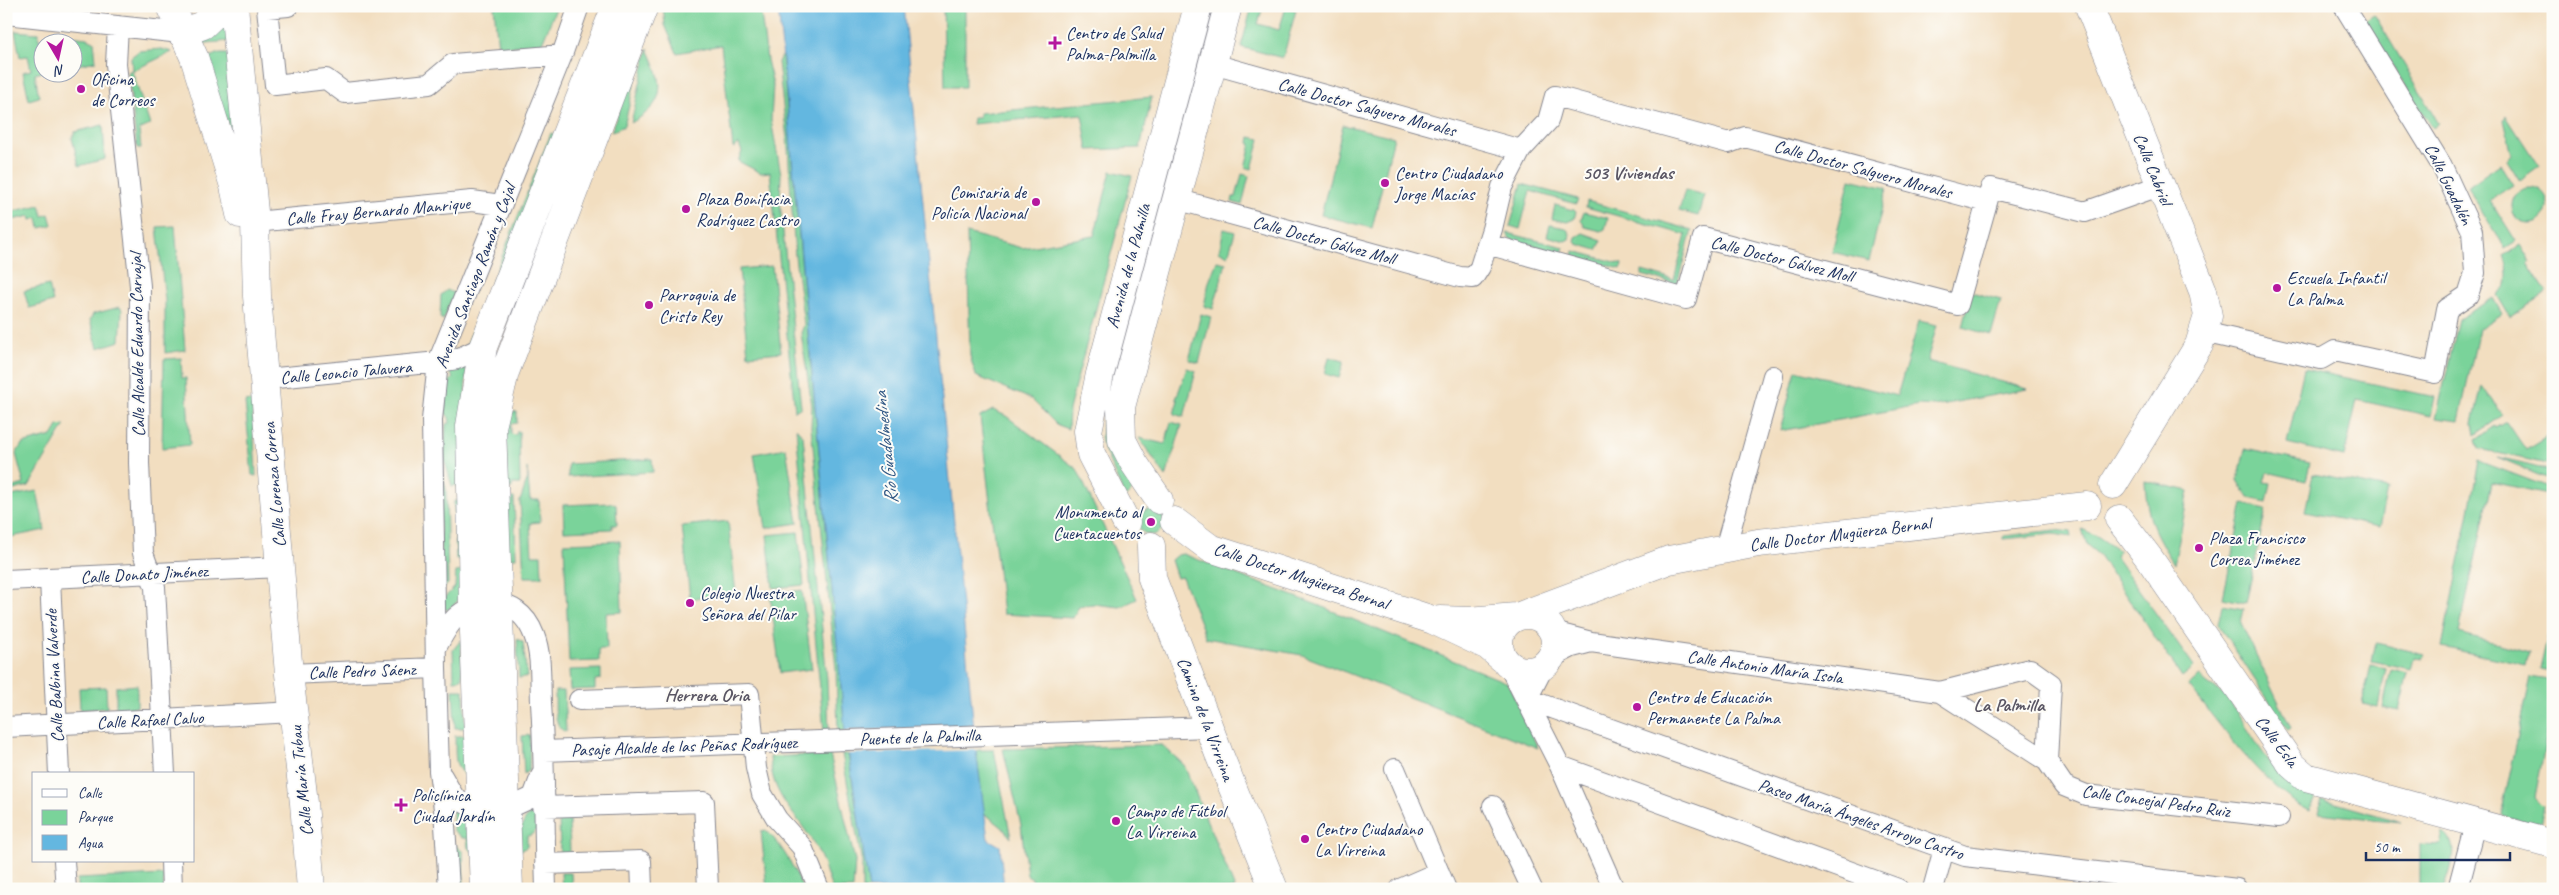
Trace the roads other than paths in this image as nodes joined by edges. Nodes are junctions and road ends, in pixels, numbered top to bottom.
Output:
1 (172, 6) edge
2 (223, 6) edge
3 (234, 6) edge
4 (288, 6) edge
5 (579, 6) edge
6 (616, 6) edge
7 (644, 6) edge
8 (1198, 6) edge
9 (1228, 6) edge
10 (2089, 6) edge
11 (2344, 6) edge
12 (6, 14) edge
13 (118, 26) junction
14 (181, 32) junction
15 (562, 55) junction
16 (1213, 64) junction
17 (1521, 150) junction
18 (234, 186) junction
19 (2159, 186) junction
20 (1176, 200) junction
21 (1987, 202) junction
22 (501, 205) junction
23 (255, 222) junction
24 (1487, 244) junction
25 (257, 296) junction
26 (2203, 332) junction
27 (483, 347) junction
28 (438, 362) junction
29 (1773, 376) dead end
30 (266, 379) junction
31 (2112, 485) junction
32 (2086, 506) junction
33 (1166, 511) junction
34 (2119, 519) junction
35 (1126, 522) junction
36 (1151, 546) junction
37 (1725, 549) junction
38 (281, 567) junction
39 (150, 574) junction
40 (50, 579) junction
41 (6, 580) edge
42 (1599, 585) junction
43 (486, 604) junction
44 (1519, 616) junction
45 (1433, 620) junction
46 (1550, 646) junction
47 (436, 648) junction
48 (1505, 661) junction
49 (436, 668) junction
50 (289, 674) junction
51 (1940, 692) junction
52 (1527, 699) junction
53 (579, 700) dead end
54 (294, 712) junction
55 (162, 719) junction
56 (56, 725) junction
57 (1209, 726) junction
58 (6, 727) edge
59 (825, 741) joint
60 (753, 743) junction
61 (544, 751) junction
62 (2047, 761) junction
63 (1560, 766) junction
64 (1396, 769) dead end
65 (439, 770) junction
66 (59, 772) edge
67 (165, 772) edge
68 (543, 772) junction
69 (1493, 806) dead end
70 (543, 807) junction
71 (493, 811) junction
72 (2279, 817) dead end
73 (2475, 824) junction
74 (2553, 844) edge
75 (1944, 849) junction
76 (64, 862) edge
77 (171, 862) edge
78 (545, 864) junction
79 (1442, 881) edge
80 (66, 889) edge
81 (172, 889) edge
82 (311, 889) edge
83 (449, 889) edge
84 (484, 889) edge
85 (509, 889) edge
86 (546, 889) edge
87 (642, 889) edge
88 (708, 889) edge
89 (819, 889) edge
90 (1274, 889) edge
91 (1400, 889) edge
92 (1532, 889) edge
93 (1614, 889) edge
94 (1898, 889) edge
95 (1934, 889) edge
96 (2237, 889) edge
97 (2458, 889) edge

1 - 14 main road, Calle Lorenza Correa
2 - 14 main road
3 - 23 main road, Calle Lorenza Correa
4 - 15 street
5 - 15 street, Avenida Santiago Ramón y Cajal
6 - 27 main road, Avenida Santiago Ramón y Cajal
7 - 43 main road, Avenida Santiago Ramón y Cajal
8 - 35 main road, Avenida de la Palmilla
9 - 16 main road, Avenida de la Palmilla
10 - 19 main road, Calle Cabriel
11 - 26 street, Calle Guadalén
12 - 13 street
13 - 14 street
13 - 39 street, Calle Alcalde Eduardo Carvajal
14 - 18 main road, Calle Lorenza Correa
15 - 22 street, Avenida Santiago Ramón y Cajal
16 - 17 street, Calle Doctor Salguero Morales
16 - 20 main road, Avenida de la Palmilla
17 - 21 street, Calle Doctor Salguero Morales
17 - 24 street
18 - 23 main road, Calle Lorenza Correa
18 - 25 main road, Calle Lorenza Correa
19 - 21 street
19 - 26 main road, Calle Cabriel
20 - 24 street, Calle Doctor Gálvez Moll
20 - 33 main road, Avenida de la Palmilla
21 - 24 street, Calle Doctor Gálvez Moll
22 - 23 street, Calle Fray Bernardo Manrique
22 - 28 street, Avenida Santiago Ramón y Cajal
23 - 25 main road, Calle Lorenza Correa
25 - 30 main road, Calle Lorenza Correa
26 - 31 main road, Calle Cabriel
27 - 28 street, Calle Leoncio Talavera
27 - 43 main road, Avenida Santiago Ramón y Cajal
28 - 30 street, Calle Leoncio Talavera
28 - 47 street, Avenida Santiago Ramón y Cajal
29 - 37 street
30 - 38 main road, Calle Lorenza Correa
31 - 32 main road
31 - 34 main road
32 - 34 main road
32 - 37 main road, Calle Doctor Mugüerza Bernal
33 - 35 main road
33 - 36 main road
33 - 45 main road, Calle Doctor Mugüerza Bernal
34 - 73 main road, Calle Esla
35 - 36 main road
36 - 57 main road, Camino de la Virreina
37 - 42 main road, Calle Doctor Mugüerza Bernal
38 - 39 street, Calle Donato Jiménez
38 - 50 main road, Calle Lorenza Correa
39 - 40 street, Calle Donato Jiménez
39 - 55 street, Calle Alcalde Eduardo Carvajal
40 - 41 street, Calle Donato Jiménez
40 - 56 street, Calle Balbina Valverde
42 - 44 main road, Calle Doctor Mugüerza Bernal
42 - 46 main road, Calle Doctor Mugüerza Bernal
43 - 47 street, Avenida Santiago Ramón y Cajal
43 - 61 street
43 - 71 main road, Avenida Santiago Ramón y Cajal
44 - 45 main road, Calle Doctor Mugüerza Bernal
44 - 46 main road
44 - 48 main road
45 - 48 main road, Calle Doctor Mugüerza Bernal
46 - 48 main road
46 - 51 street, Calle Antonio María Isola
46 - 52 street
47 - 49 street, Avenida Santiago Ramón y Cajal
48 - 52 street
49 - 50 street, Calle Pedro Sáenz
49 - 65 street, Avenida Santiago Ramón y Cajal
50 - 54 main road, Calle María Tubau
51 - 62 street
51 - 62 street
52 - 63 street
52 - 75 street, Paseo María Ángeles Arroyo Castro
53 - 60 street
54 - 55 street, Calle Rafael Calvo
54 - 82 main road, Calle María Tubau
55 - 56 street, Calle Rafael Calvo
55 - 67 street, Calle Alcalde Eduardo Carvajal
56 - 58 street, Calle Rafael Calvo
56 - 66 street, Calle Balbina Valverde
57 - 59 street, Puente de la Palmilla
57 - 90 main road, Camino de la Virreina
59 - 60 street, Pasaje Alcalde de las Peñas Rodríguez
60 - 61 street, Pasaje Alcalde de las Peñas Rodríguez
60 - 89 street
61 - 68 street
62 - 72 street, Calle Concejal Pedro Ruiz
63 - 93 street
63 - 94 street
64 - 79 street
65 - 71 street, Avenida Santiago Ramón y Cajal
65 - 83 street, Avenida Santiago Ramón y Cajal
68 - 70 street
68 - 71 street
69 - 92 street
70 - 78 street
70 - 88 street
71 - 84 main road, Avenida Santiago Ramón y Cajal
71 - 85 main road, Avenida Santiago Ramón y Cajal
73 - 74 main road, Calle Esla
73 - 97 street
75 - 95 street
75 - 96 street, Paseo María Ángeles Arroyo Castro
76 - 80 street
77 - 81 street
78 - 86 street
78 - 87 street
79 - 91 street

